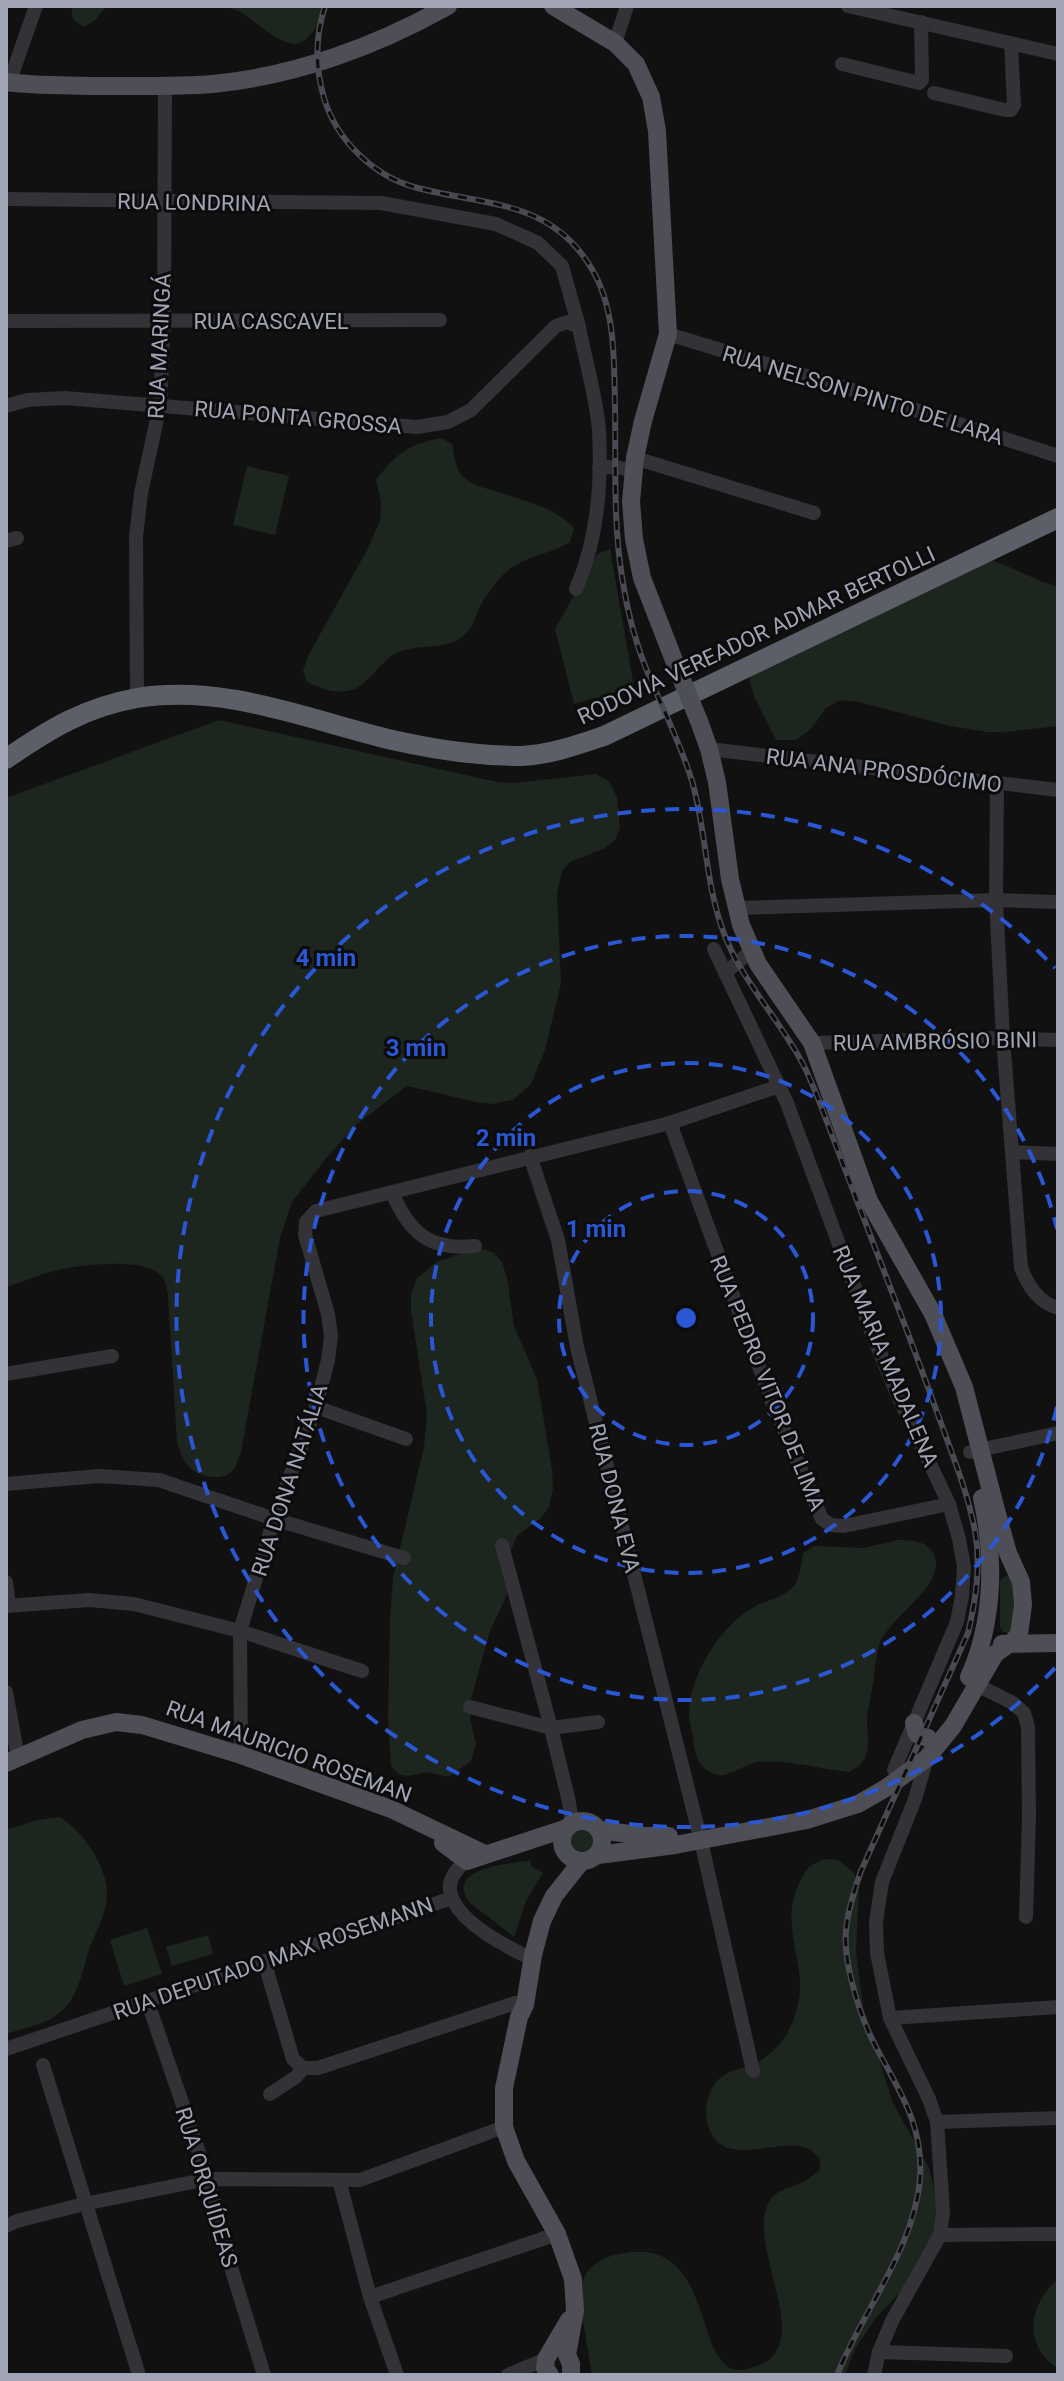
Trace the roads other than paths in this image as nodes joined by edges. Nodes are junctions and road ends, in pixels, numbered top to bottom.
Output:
1 (36, 6) edge
2 (448, 6) edge
3 (553, 6) edge
4 (627, 6) edge
5 (848, 6) edge
6 (569, 11) edge
7 (921, 22) junction
8 (615, 43) junction
9 (1011, 43) junction
10 (1058, 54) edge
11 (842, 64) dead end
12 (8, 83) edge
13 (165, 87) junction
14 (934, 93) dead end
15 (6, 199) edge
16 (164, 202) junction
17 (440, 320) dead end
18 (6, 321) edge
19 (164, 321) junction
20 (579, 327) junction
21 (668, 334) junction
22 (160, 405) junction
23 (6, 406) edge
24 (1058, 456) edge
25 (634, 465) junction
26 (599, 467) junction
27 (814, 513) dead end
28 (1058, 518) edge
29 (576, 589) dead end
30 (137, 698) junction
31 (709, 749) junction
32 (6, 759) edge
33 (997, 783) junction
34 (1058, 790) edge
35 (996, 900) junction
36 (1058, 902) edge
37 (737, 908) junction
38 (714, 949) dead end
39 (751, 951) junction
40 (725, 973) junction
41 (1003, 1038) junction
42 (1058, 1040) edge
43 (812, 1043) junction
44 (779, 1086) junction
45 (670, 1123) junction
46 (1012, 1152) junction
47 (1058, 1154) edge
48 (530, 1156) junction
49 (392, 1192) junction
50 (475, 1246) dead end
51 (1058, 1308) edge
52 (112, 1356) dead end
53 (6, 1374) edge
54 (316, 1407) junction
55 (1058, 1433) edge
56 (406, 1439) dead end
57 (975, 1451) junction
58 (6, 1484) edge
59 (949, 1504) junction
60 (274, 1519) junction
61 (502, 1545) dead end
62 (404, 1558) dead end
63 (1017, 1573) junction
64 (990, 1574) junction
65 (6, 1582) edge
66 (8, 1606) edge
67 (986, 1629) junction
68 (240, 1631) junction
69 (1013, 1638) junction
70 (1049, 1644) edge
71 (362, 1671) dead end
72 (973, 1683) junction
73 (6, 1692) edge
74 (470, 1707) dead end
75 (598, 1722) dead end
76 (551, 1728) junction
77 (910, 1730) junction
78 (928, 1738) junction
79 (241, 1755) junction
80 (927, 1758) junction
81 (12, 1760) edge
82 (901, 1770) junction
83 (915, 1799) junction
84 (419, 1824) junction
85 (600, 1830) junction
86 (700, 1836) junction
87 (575, 1845) junction
88 (485, 1854) junction
89 (467, 1861) junction
90 (452, 1898) junction
91 (1026, 1917) dead end
92 (524, 1955) junction
93 (264, 1961) junction
94 (147, 2000) junction
95 (1058, 2007) edge
96 (520, 2008) junction
97 (890, 2018) junction
98 (6, 2049) edge
99 (43, 2065) dead end
100 (303, 2068) junction
101 (753, 2071) dead end
102 (270, 2094) dead end
103 (1058, 2118) edge
104 (937, 2122) junction
105 (504, 2127) junction
106 (208, 2179) junction
107 (339, 2180) junction
108 (84, 2204) junction
109 (6, 2226) edge
110 (557, 2234) junction
111 (1058, 2234) edge
112 (940, 2235) junction
113 (370, 2297) junction
114 (575, 2311) junction
115 (879, 2352) junction
116 (1006, 2356) dead end
117 (547, 2366) edge
118 (569, 2369) edge
119 (511, 2374) edge
120 (139, 2375) edge
121 (264, 2375) edge
122 (397, 2375) edge
123 (874, 2375) edge

1 - 12 street
2 - 13 main road
3 - 6 main road
4 - 8 street
5 - 7 street
6 - 8 main road
7 - 9 street
7 - 11 street
8 - 21 main road
9 - 10 street
9 - 14 street
12 - 13 main road
13 - 16 street, RUA MARINGÁ
15 - 16 street, RUA LONDRINA
16 - 19 street, RUA MARINGÁ
16 - 20 street, RUA LONDRINA
17 - 19 street, RUA CASCAVEL
18 - 19 street, RUA CASCAVEL
19 - 22 street, RUA MARINGÁ
20 - 22 street, RUA PONTA GROSSA
20 - 26 street, RUA LONDRINA
21 - 24 street, RUA NELSON PINTO DE LARA
21 - 25 main road
22 - 23 street, RUA PONTA GROSSA
22 - 30 street, RUA MARINGÁ
25 - 26 street
25 - 27 street
25 - 31 main road, bridge
26 - 29 street, RUA LONDRINA
28 - 30 highway, RODOVIA VEREADOR ADMAR BERTOLLI
30 - 32 highway, RODOVIA VEREADOR ADMAR BERTOLLI
31 - 33 street, RUA ANA PROSDÓCIMO
31 - 37 main road
33 - 34 street, RUA ANA PROSDÓCIMO
33 - 35 street
35 - 36 street
35 - 37 street
35 - 41 street
37 - 39 main road
38 - 40 street, RUA MARIA MADALENA
39 - 40 street
39 - 43 main road
40 - 44 street, RUA MARIA MADALENA
41 - 42 street, RUA AMBRÓSIO BINI
41 - 43 street, RUA AMBRÓSIO BINI
41 - 46 street
43 - 57 main road
44 - 45 street
44 - 59 street, RUA MARIA MADALENA
45 - 48 street
45 - 59 street, RUA PEDRO VITOR DE LIMA
46 - 47 street
46 - 51 street
48 - 49 street
48 - 86 street, RUA DONA EVA
49 - 50 street
49 - 54 street, RUA DONA NATÁLIA
52 - 53 street
54 - 56 street
54 - 60 street, RUA DONA NATÁLIA
55 - 57 street
57 - 63 main road
57 - 64 main road
58 - 60 street
59 - 77 street, RUA MARIA MADALENA
60 - 62 street
60 - 68 street, RUA DONA NATÁLIA
61 - 76 street
63 - 64 main road
63 - 69 main road
64 - 67 main road
65 - 66 street
66 - 68 street
67 - 69 main road
67 - 72 main road
68 - 71 street
68 - 79 street, RUA DONA NATÁLIA
69 - 70 main road
69 - 72 main road
72 - 78 main road
72 - 80 main road
72 - 91 street
73 - 81 street
74 - 76 street
75 - 76 street
76 - 87 street
77 - 78 main road
77 - 82 street, RUA MARIA MADALENA
78 - 82 main road
79 - 81 main road, RUA MAURICIO ROSEMAN
79 - 84 main road, RUA MAURICIO ROSEMAN
80 - 82 main road
80 - 83 street
82 - 83 street
82 - 86 main road
83 - 97 street
84 - 88 main road, RUA MAURICIO ROSEMAN
84 - 89 main road, RUA MAURICIO ROSEMAN
85 - 86 main road
85 - 87 main road
85 - 87 main road
86 - 87 main road
86 - 101 street, RUA DONA EVA
87 - 88 main road
87 - 92 main road
87 - 96 main road
88 - 89 main road
89 - 90 street
90 - 92 street, RUA DEPUTADO MAX ROSEMANN
90 - 93 street, RUA DEPUTADO MAX ROSEMANN
92 - 96 main road
93 - 94 street, RUA DEPUTADO MAX ROSEMANN
93 - 100 street
94 - 98 street, RUA DEPUTADO MAX ROSEMANN
94 - 106 street, RUA ORQUÍDEAS
95 - 97 street
96 - 100 street
96 - 105 main road
97 - 104 street
99 - 108 street
100 - 102 street
103 - 104 street
104 - 112 street
105 - 107 street
105 - 110 main road
106 - 107 street
106 - 108 street
106 - 121 street, RUA ORQUÍDEAS
107 - 113 street
108 - 109 street
108 - 120 street
110 - 113 street
110 - 114 main road
111 - 112 street
112 - 115 street
113 - 122 street
114 - 117 main road
114 - 118 main road
115 - 116 street
115 - 123 street
117 - 118 main road
117 - 119 street

